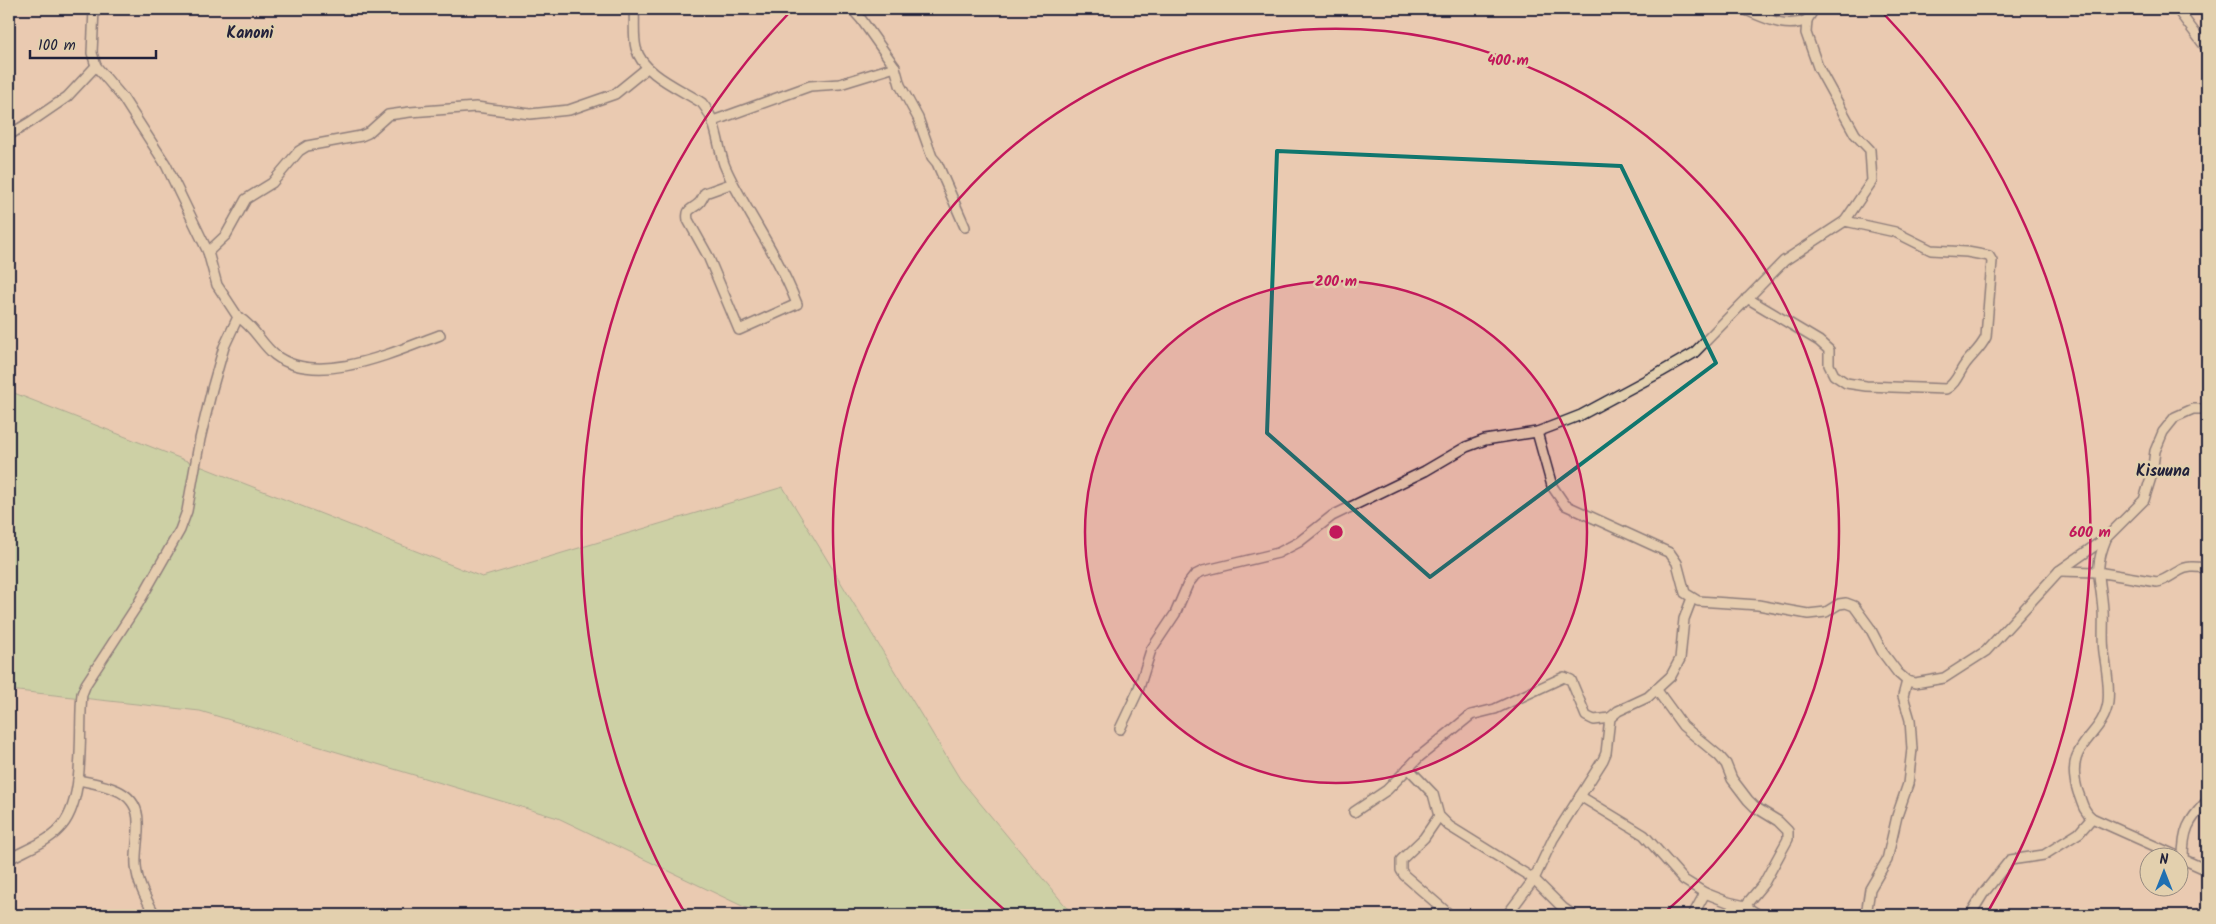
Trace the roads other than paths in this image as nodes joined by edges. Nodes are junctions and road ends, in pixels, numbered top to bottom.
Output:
1 (94, 9) edge
2 (634, 9) edge
3 (852, 9) edge
4 (1743, 9) edge
5 (1814, 9) edge
6 (2177, 9) edge
7 (1807, 20) junction
8 (2207, 49) edge
9 (96, 66) junction
10 (895, 67) junction
11 (647, 68) junction
12 (713, 121) junction
13 (9, 135) edge
14 (733, 183) junction
15 (1844, 221) junction
16 (965, 227) dead end
17 (208, 252) junction
18 (1746, 298) junction
19 (238, 317) junction
20 (440, 335) dead end
21 (2207, 409) edge
22 (1537, 432) junction
23 (2106, 538) junction
24 (2207, 568) edge
25 (2059, 570) junction
26 (2097, 572) junction
27 (1692, 598) junction
28 (1907, 682) junction
29 (1656, 689) junction
30 (1610, 718) junction
31 (1120, 729) dead end
32 (1408, 768) junction
33 (78, 780) junction
34 (1580, 796) junction
35 (2207, 801) edge
36 (1354, 812) dead end
37 (1439, 816) junction
38 (2092, 818) junction
39 (2154, 846) edge
40 (2182, 846) edge
41 (9, 858) edge
42 (2188, 861) edge
43 (2207, 870) edge
44 (1534, 879) junction
45 (1705, 894) junction
46 (1745, 906) junction
47 (155, 915) edge
48 (1450, 915) edge
49 (1507, 915) edge
50 (1574, 915) edge
51 (1693, 915) edge
52 (1759, 915) edge
53 (1866, 915) edge
54 (1970, 915) edge

1 - 9 street
2 - 11 street
3 - 10 street
4 - 7 street
5 - 7 street
6 - 8 street
7 - 15 street
9 - 13 street
9 - 17 street
10 - 12 street
10 - 16 street
11 - 12 street
11 - 17 street
12 - 14 street
14 - 14 street
15 - 18 street
15 - 18 street
17 - 19 street
18 - 22 street
19 - 20 street
19 - 33 street
21 - 23 street
22 - 27 street
22 - 31 street
23 - 25 street
23 - 26 street
24 - 26 street
25 - 26 street
25 - 28 street
26 - 38 street
27 - 28 street
27 - 29 street
28 - 53 street
29 - 30 street
29 - 46 street
30 - 32 street
30 - 34 street
32 - 36 street
32 - 37 street
33 - 41 street
33 - 47 street
34 - 44 street
34 - 45 street
35 - 40 street
37 - 44 street
37 - 48 street
38 - 39 street
38 - 54 street
42 - 43 street
44 - 49 street
44 - 50 street
45 - 46 street
45 - 51 street
46 - 52 street

